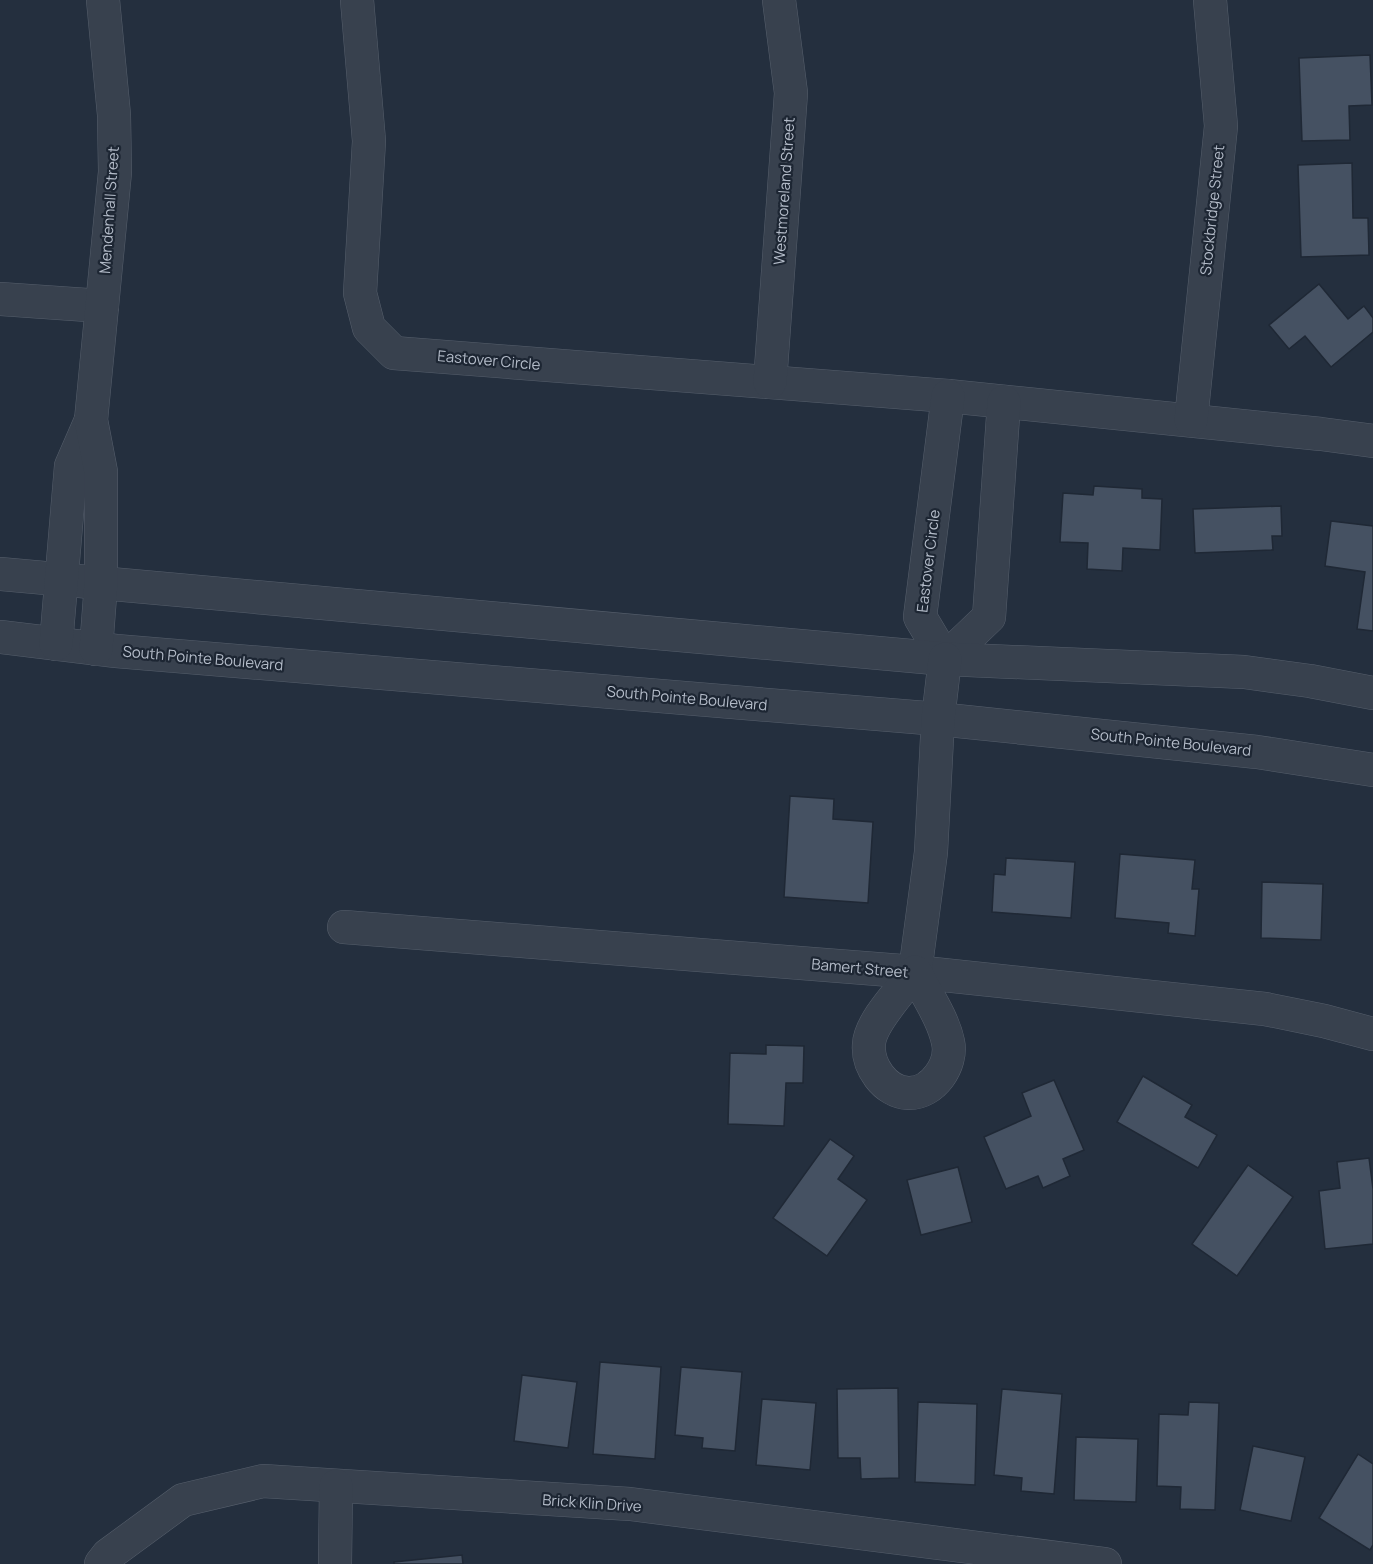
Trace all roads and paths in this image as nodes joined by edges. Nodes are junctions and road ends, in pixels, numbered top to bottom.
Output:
1 (103, 0) edge
2 (357, 0) edge
3 (779, 0) edge
4 (1210, 0) edge
5 (0, 299) edge
6 (102, 306) junction
7 (770, 382) junction
8 (948, 396) junction
9 (1004, 402) junction
10 (91, 420) junction
11 (1191, 420) junction
12 (1373, 441) edge
13 (0, 574) edge
14 (62, 579) junction
15 (101, 583) junction
16 (0, 637) edge
17 (56, 644) junction
18 (96, 649) junction
19 (945, 659) junction
20 (1373, 693) edge
21 (938, 719) junction
22 (1373, 770) edge
23 (344, 927) dead end
24 (915, 972) junction
25 (1373, 1034) edge
26 (336, 1486) junction
27 (101, 1564) edge
28 (335, 1564) edge
29 (1105, 1564) edge

1 - 6 street, Mendenhall Street
2 - 7 street, Eastover Circle
3 - 7 street, Westmoreland Street
4 - 11 street, Stockbridge Street
5 - 6 street
6 - 10 street, Mendenhall Street
7 - 8 street, Eastover Circle
8 - 9 street, Eastover Circle
8 - 19 street, Eastover Circle
9 - 11 street, Eastover Circle
9 - 19 street
10 - 14 street, Mendenhall Street
10 - 15 street, Mendenhall Street
11 - 12 street, Eastover Circle
13 - 14 street
14 - 15 street
14 - 17 street, Mendenhall Street
15 - 18 street, Mendenhall Street
15 - 19 street
16 - 17 street, South Pointe Boulevard
17 - 18 street, South Pointe Boulevard
18 - 21 street, South Pointe Boulevard
19 - 20 street
19 - 21 street
21 - 22 street, South Pointe Boulevard
21 - 24 street
23 - 24 street, Bamert Street
24 - 25 street, Bamert Street
26 - 27 street, Brick Klin Drive
26 - 28 street
26 - 29 street, Brick Klin Drive

